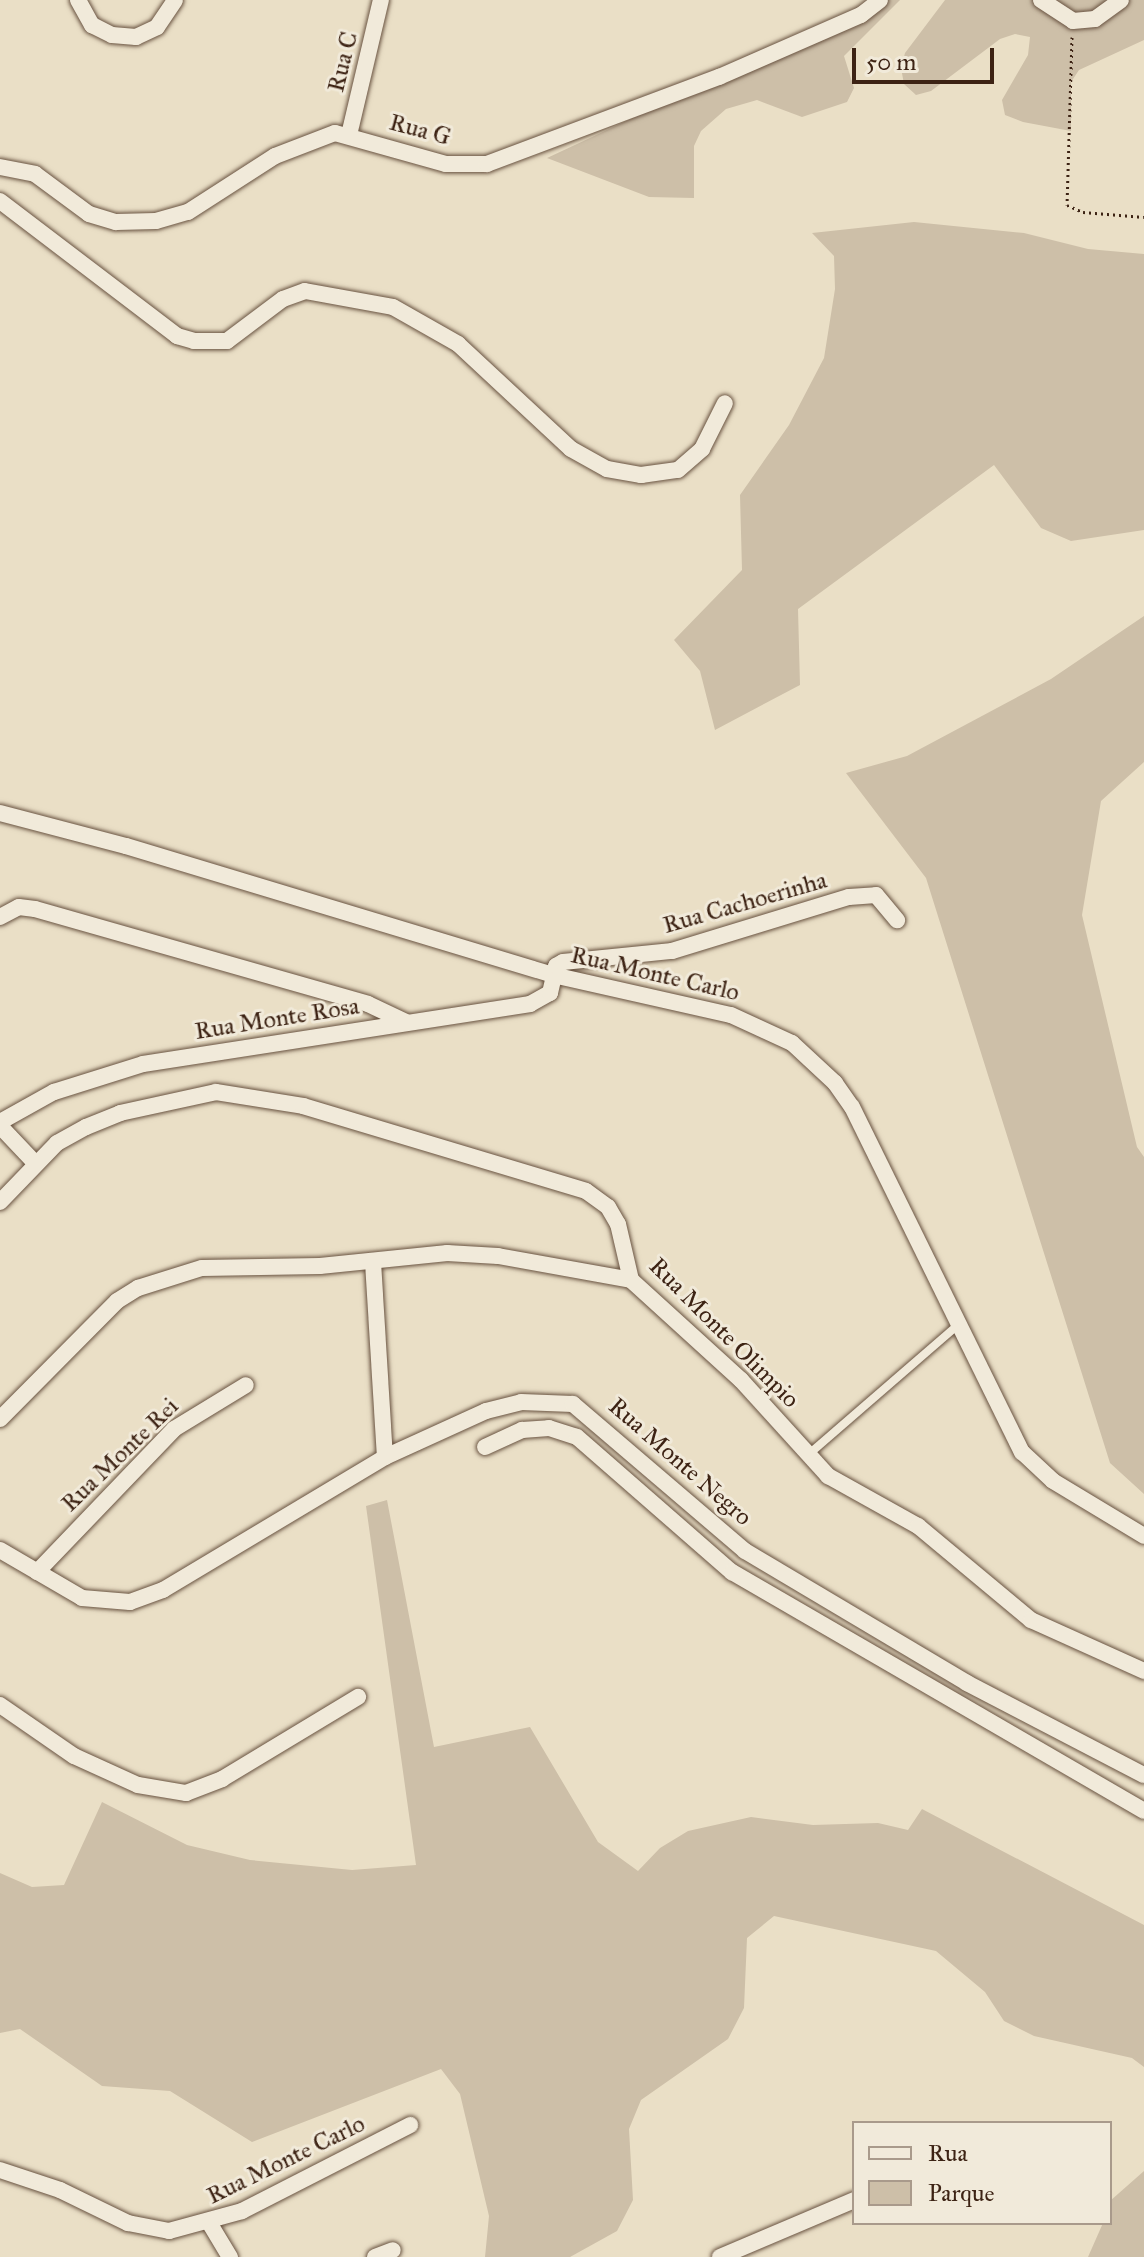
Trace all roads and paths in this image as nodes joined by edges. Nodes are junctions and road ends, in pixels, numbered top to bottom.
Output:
1 (78, 0) edge
2 (175, 0) edge
3 (381, 0) edge
4 (880, 0) edge
5 (1041, 0) edge
6 (1121, 0) edge
7 (1073, 21) junction
8 (349, 135) junction
9 (0, 167) edge
10 (0, 201) edge
11 (1144, 217) edge
12 (725, 403) dead end
13 (0, 813) edge
14 (0, 917) edge
15 (897, 920) dead end
16 (553, 975) junction
17 (408, 1023) junction
18 (0, 1124) edge
19 (35, 1163) junction
20 (0, 1202) edge
21 (373, 1262) junction
22 (631, 1280) junction
23 (960, 1324) junction
24 (246, 1385) dead end
25 (0, 1419) edge
26 (485, 1447) dead end
27 (809, 1454) junction
28 (385, 1457) junction
29 (1144, 1536) edge
30 (0, 1550) edge
31 (37, 1572) junction
32 (1144, 1671) edge
33 (358, 1697) dead end
34 (0, 1705) edge
35 (1144, 1775) edge
36 (1144, 1811) edge
37 (410, 2125) dead end
38 (0, 2170) edge
39 (852, 2201) edge
40 (210, 2224) junction
41 (393, 2250) dead end
42 (230, 2257) edge
43 (375, 2257) edge
44 (720, 2257) edge

1 - 2 street
3 - 8 street, Rua C
4 - 8 street, Rua G
5 - 7 street
6 - 7 street
7 - 11 path
8 - 9 street, Rua G
10 - 12 street
13 - 16 street, Rua Monte Carlo
14 - 17 street
15 - 16 street, Rua Cachoerinha
16 - 17 street, Rua Monte Rosa
16 - 23 street, Rua Monte Carlo
17 - 18 street, Rua Monte Rosa
18 - 19 street
19 - 20 street, Rua Monte Olimpio
19 - 22 street, Rua Monte Olimpio
21 - 22 street
21 - 25 street
21 - 28 street
22 - 27 street, Rua Monte Olimpio
23 - 27 lane
23 - 29 street, Rua Monte Carlo
24 - 31 street, Rua Monte Rei
26 - 36 street
27 - 32 street, Rua Monte Olimpio
28 - 31 street, Rua Monte Negro
28 - 35 street, Rua Monte Negro
30 - 31 street, Rua Monte Negro
33 - 34 street
37 - 40 street, Rua Monte Carlo
38 - 40 street, Rua Monte Carlo
39 - 44 street
40 - 42 street
41 - 43 street

